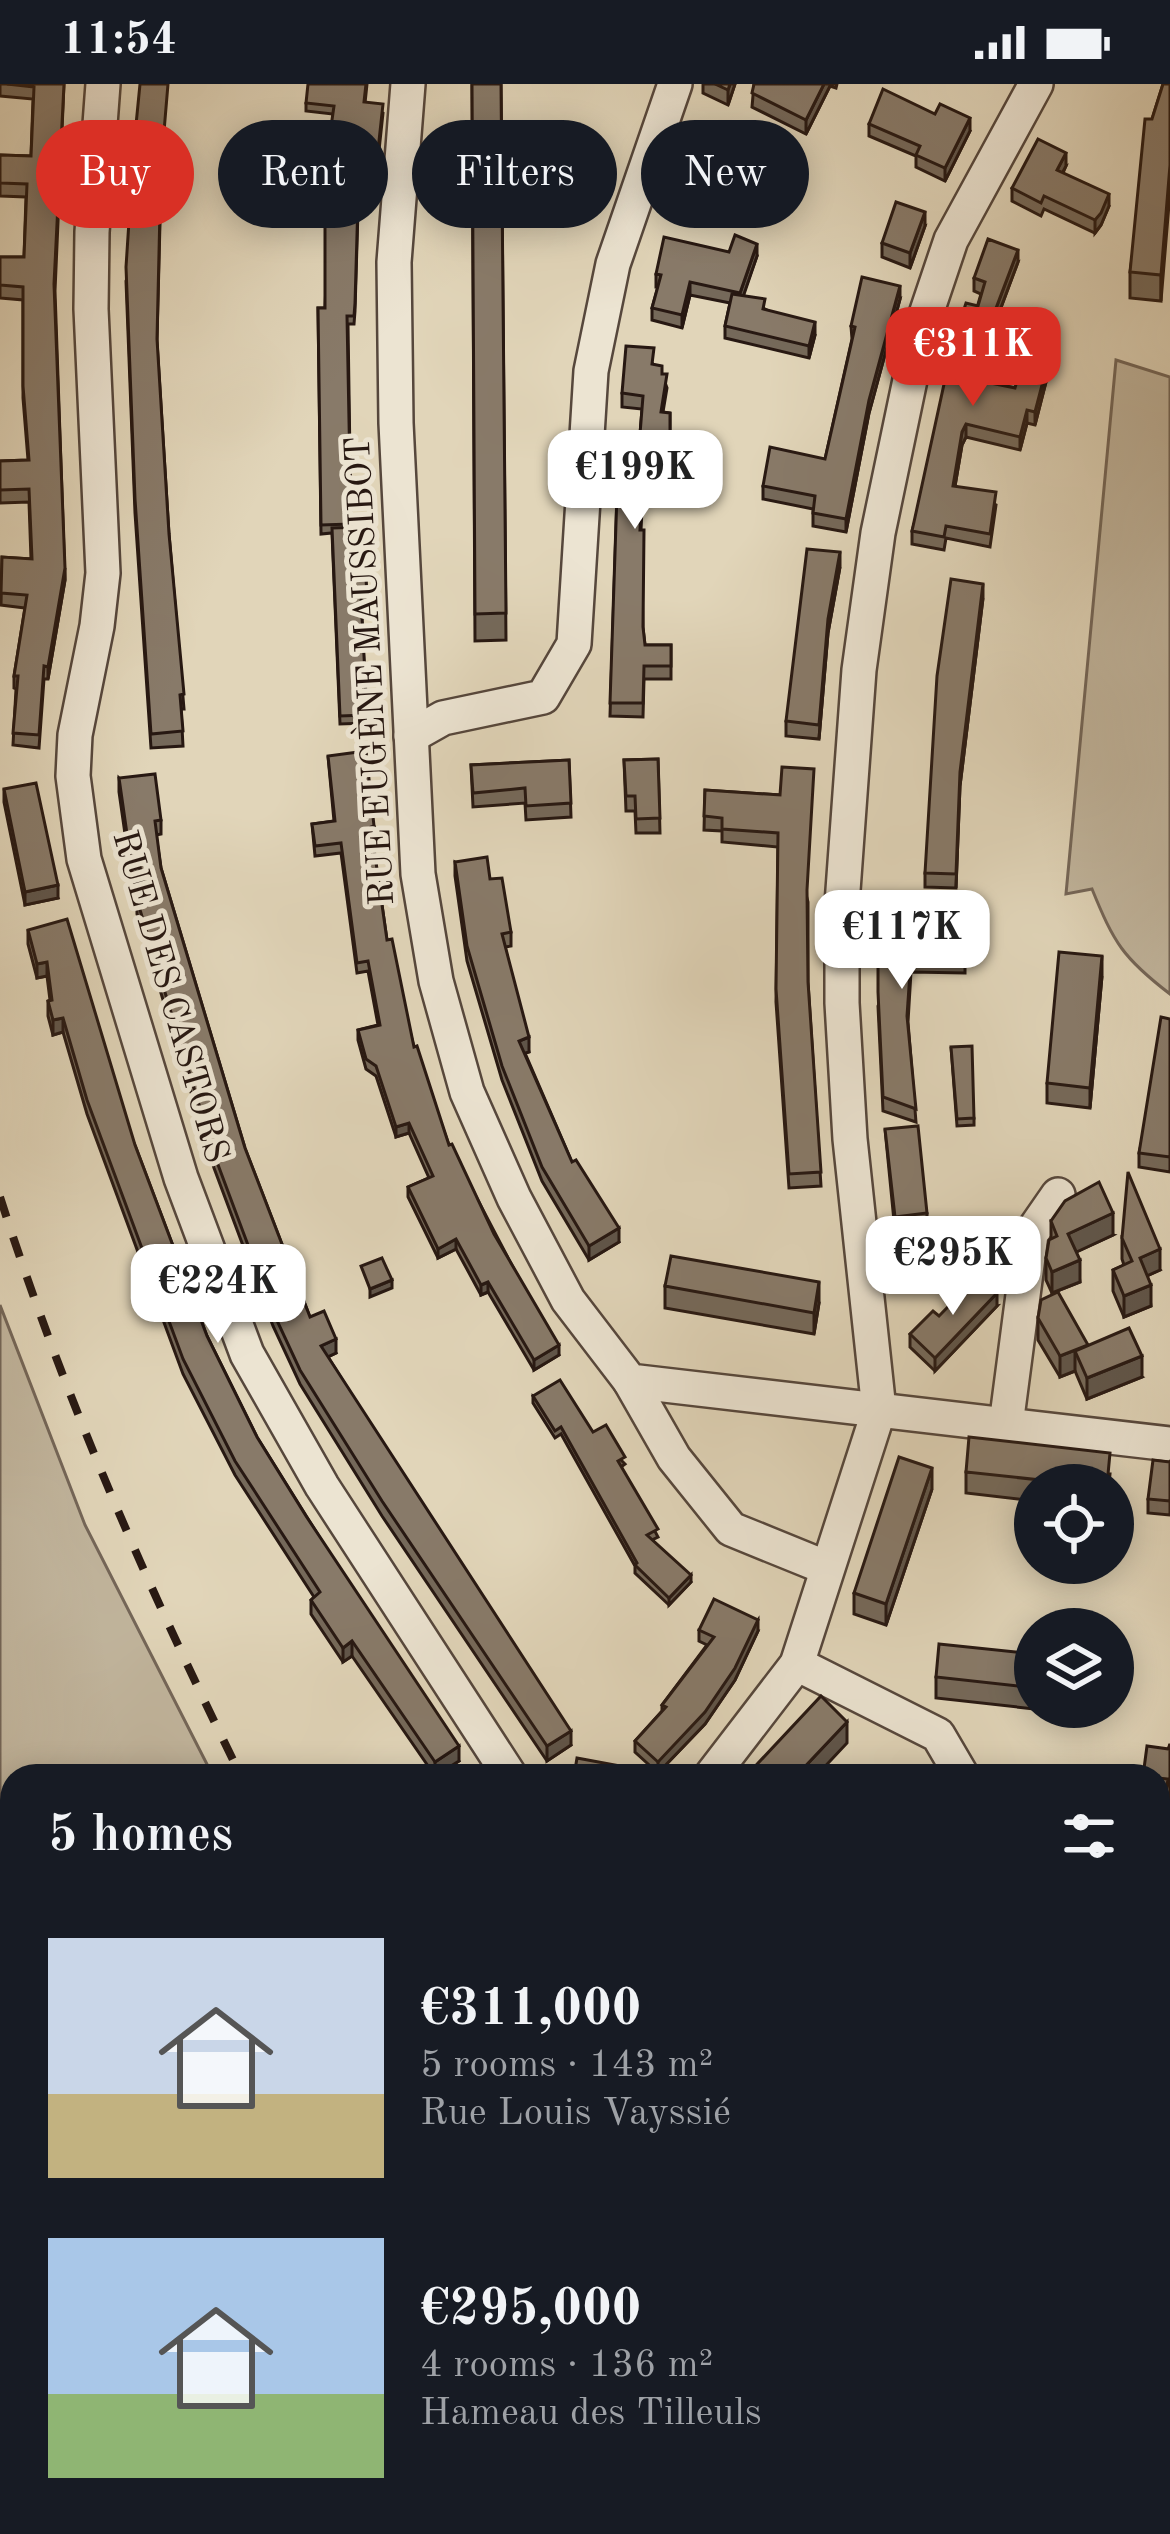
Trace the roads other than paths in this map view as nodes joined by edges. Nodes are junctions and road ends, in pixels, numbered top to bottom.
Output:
1 (103, 84) edge
2 (408, 84) edge
3 (675, 84) edge
4 (1035, 84) edge
5 (411, 736) junction
6 (1058, 1195) dead end
7 (629, 1381) junction
8 (879, 1410) junction
9 (1006, 1426) junction
10 (1170, 1444) edge
11 (827, 1568) junction
12 (797, 1664) junction
13 (503, 1764) edge
14 (720, 1764) edge
15 (955, 1764) edge

1 - 13 street, RUE DES CASTORS
2 - 5 street, RUE EUGÈNE MAUSSIBOT
3 - 5 street
4 - 8 street
5 - 7 street, RUE EUGÈNE MAUSSIBOT
6 - 9 street
7 - 8 street
7 - 11 street, RUE EUGÈNE MAUSSIBOT
8 - 9 street
8 - 11 street
9 - 10 street
11 - 12 street
12 - 14 street
12 - 15 street

